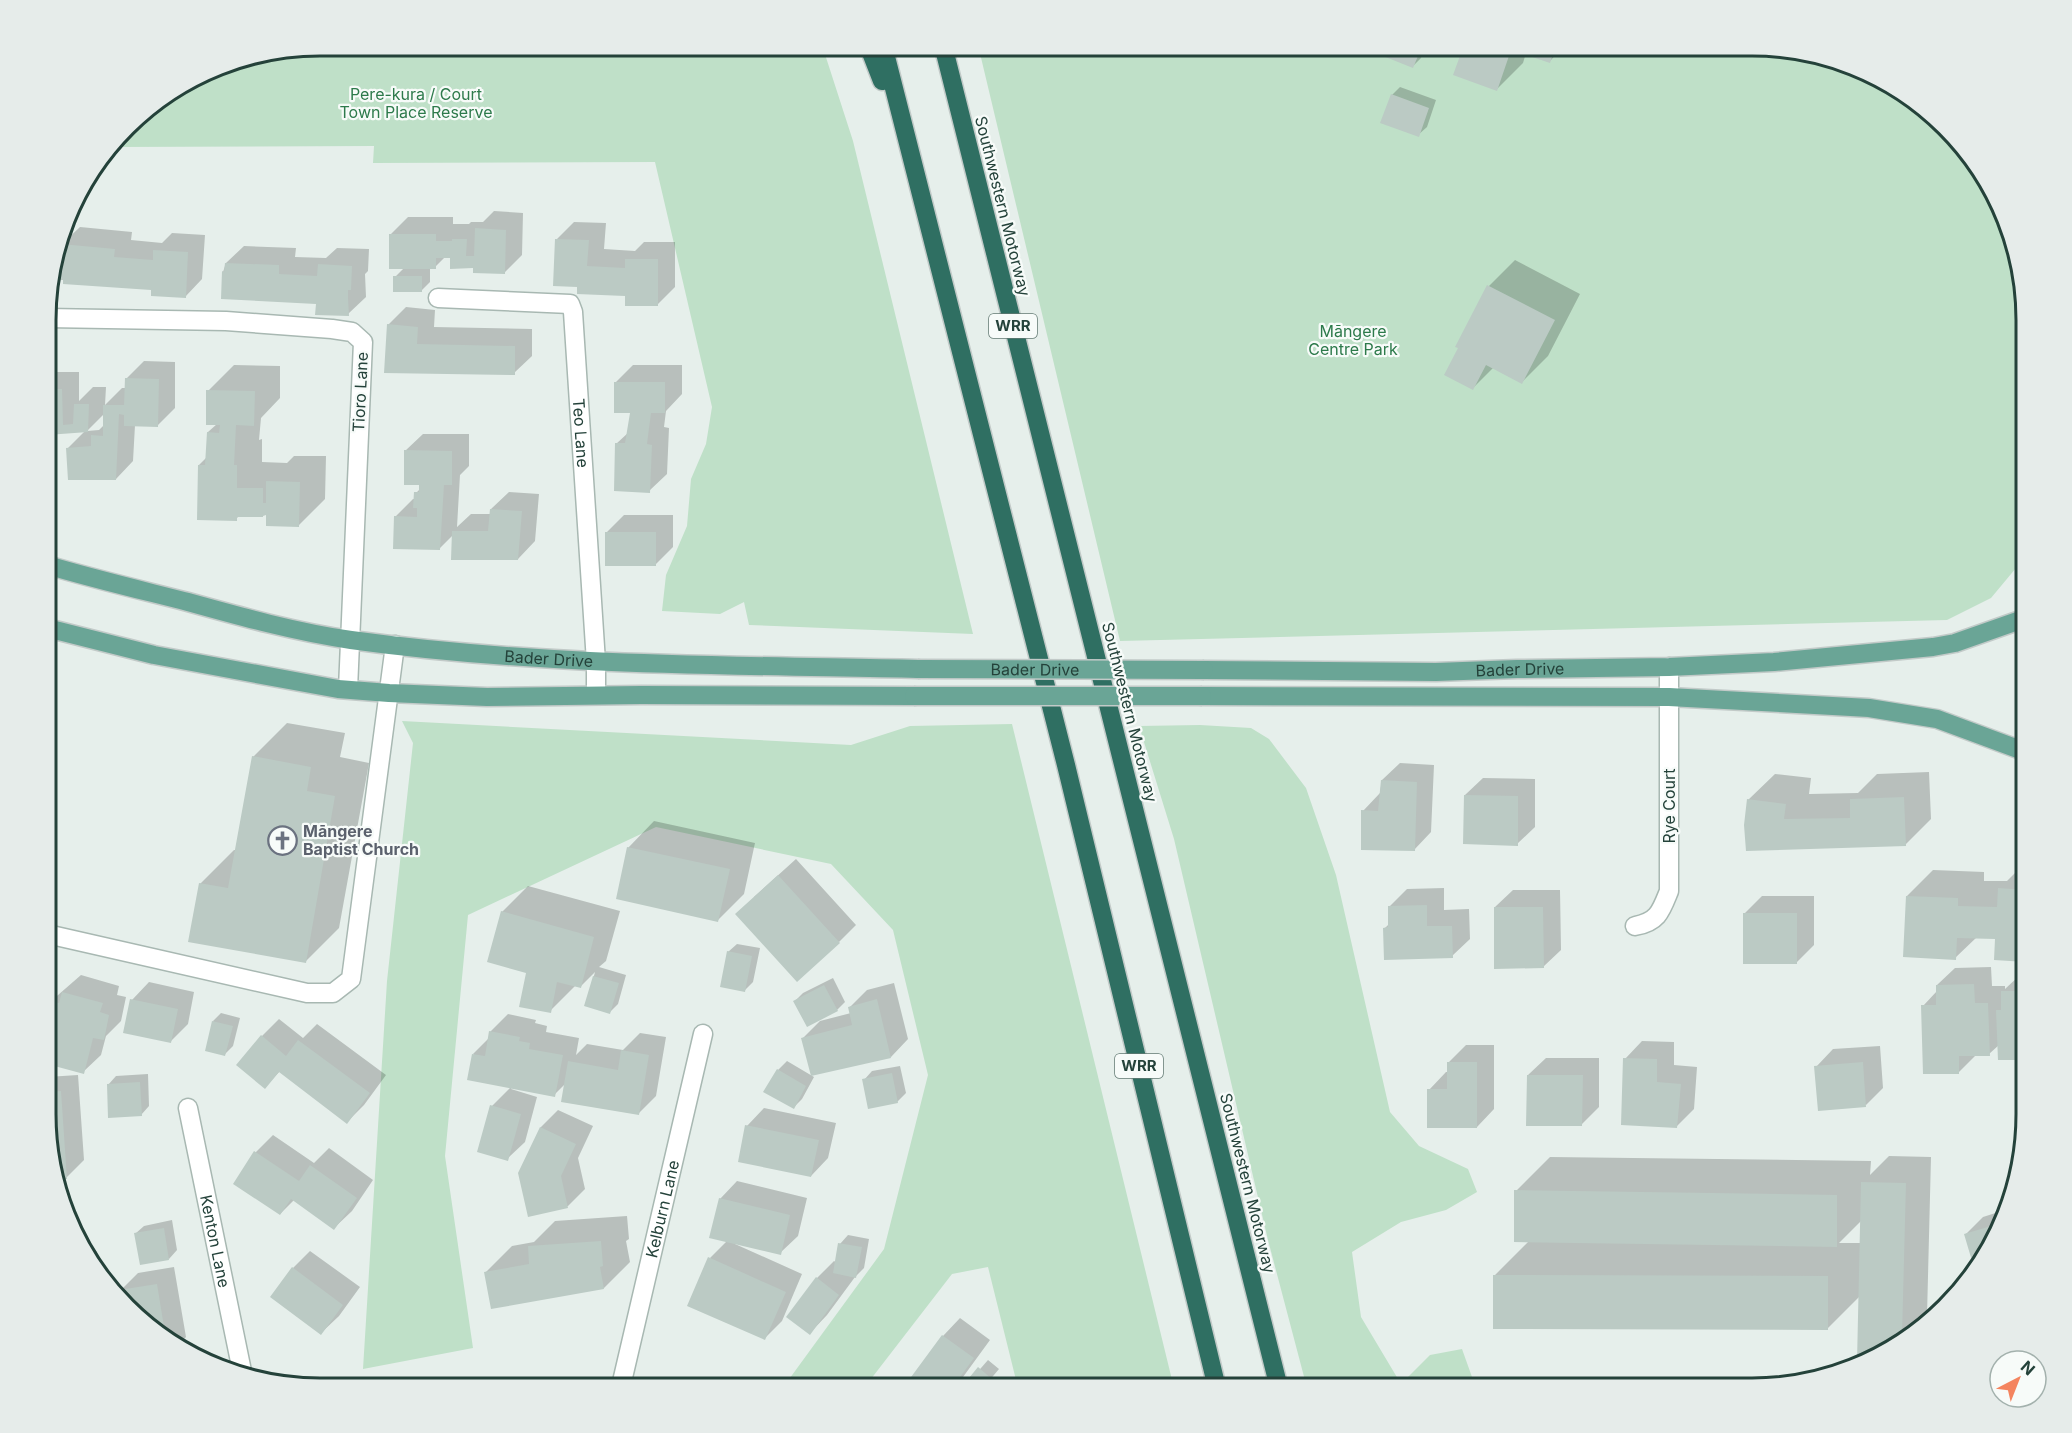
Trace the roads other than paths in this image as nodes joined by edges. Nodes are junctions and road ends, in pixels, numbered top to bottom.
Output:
1 (872, 56) edge
2 (886, 56) edge
3 (946, 56) edge
4 (916, 173) junction
5 (438, 298) dead end
6 (56, 318) edge
7 (56, 572) edge
8 (2016, 622) edge
9 (56, 630) edge
10 (351, 640) junction
11 (395, 645) junction
12 (596, 662) junction
13 (1669, 668) junction
14 (348, 689) junction
15 (389, 693) junction
16 (596, 695) junction
17 (1669, 698) junction
18 (2016, 748) edge
19 (1635, 926) dead end
20 (56, 936) edge
21 (703, 1034) dead end
22 (188, 1108) dead end
23 (241, 1365) edge
24 (619, 1378) edge
25 (1215, 1378) edge
26 (1276, 1378) edge

1 - 4 highway
2 - 4 highway, WRR
3 - 26 highway, Southwestern Motorway / WRR
4 - 25 highway, WRR
5 - 12 street, Teo Lane
6 - 10 street, Tioro Lane
7 - 10 main road, Bader Drive
8 - 13 main road, Bader Drive
9 - 14 main road, Bader Drive
10 - 11 main road, Bader Drive
10 - 14 street, Tioro Lane
11 - 12 main road, Bader Drive
11 - 15 street
12 - 13 main road, Bader Drive, bridge
12 - 16 street, Teo Lane
13 - 17 street, Rye Court
14 - 15 main road, Bader Drive
15 - 16 main road, Bader Drive
15 - 20 street
16 - 17 main road, Bader Drive, bridge
17 - 18 main road, Bader Drive
17 - 19 street, Rye Court
21 - 24 street, Kelburn Lane
22 - 23 street, Kenton Lane

